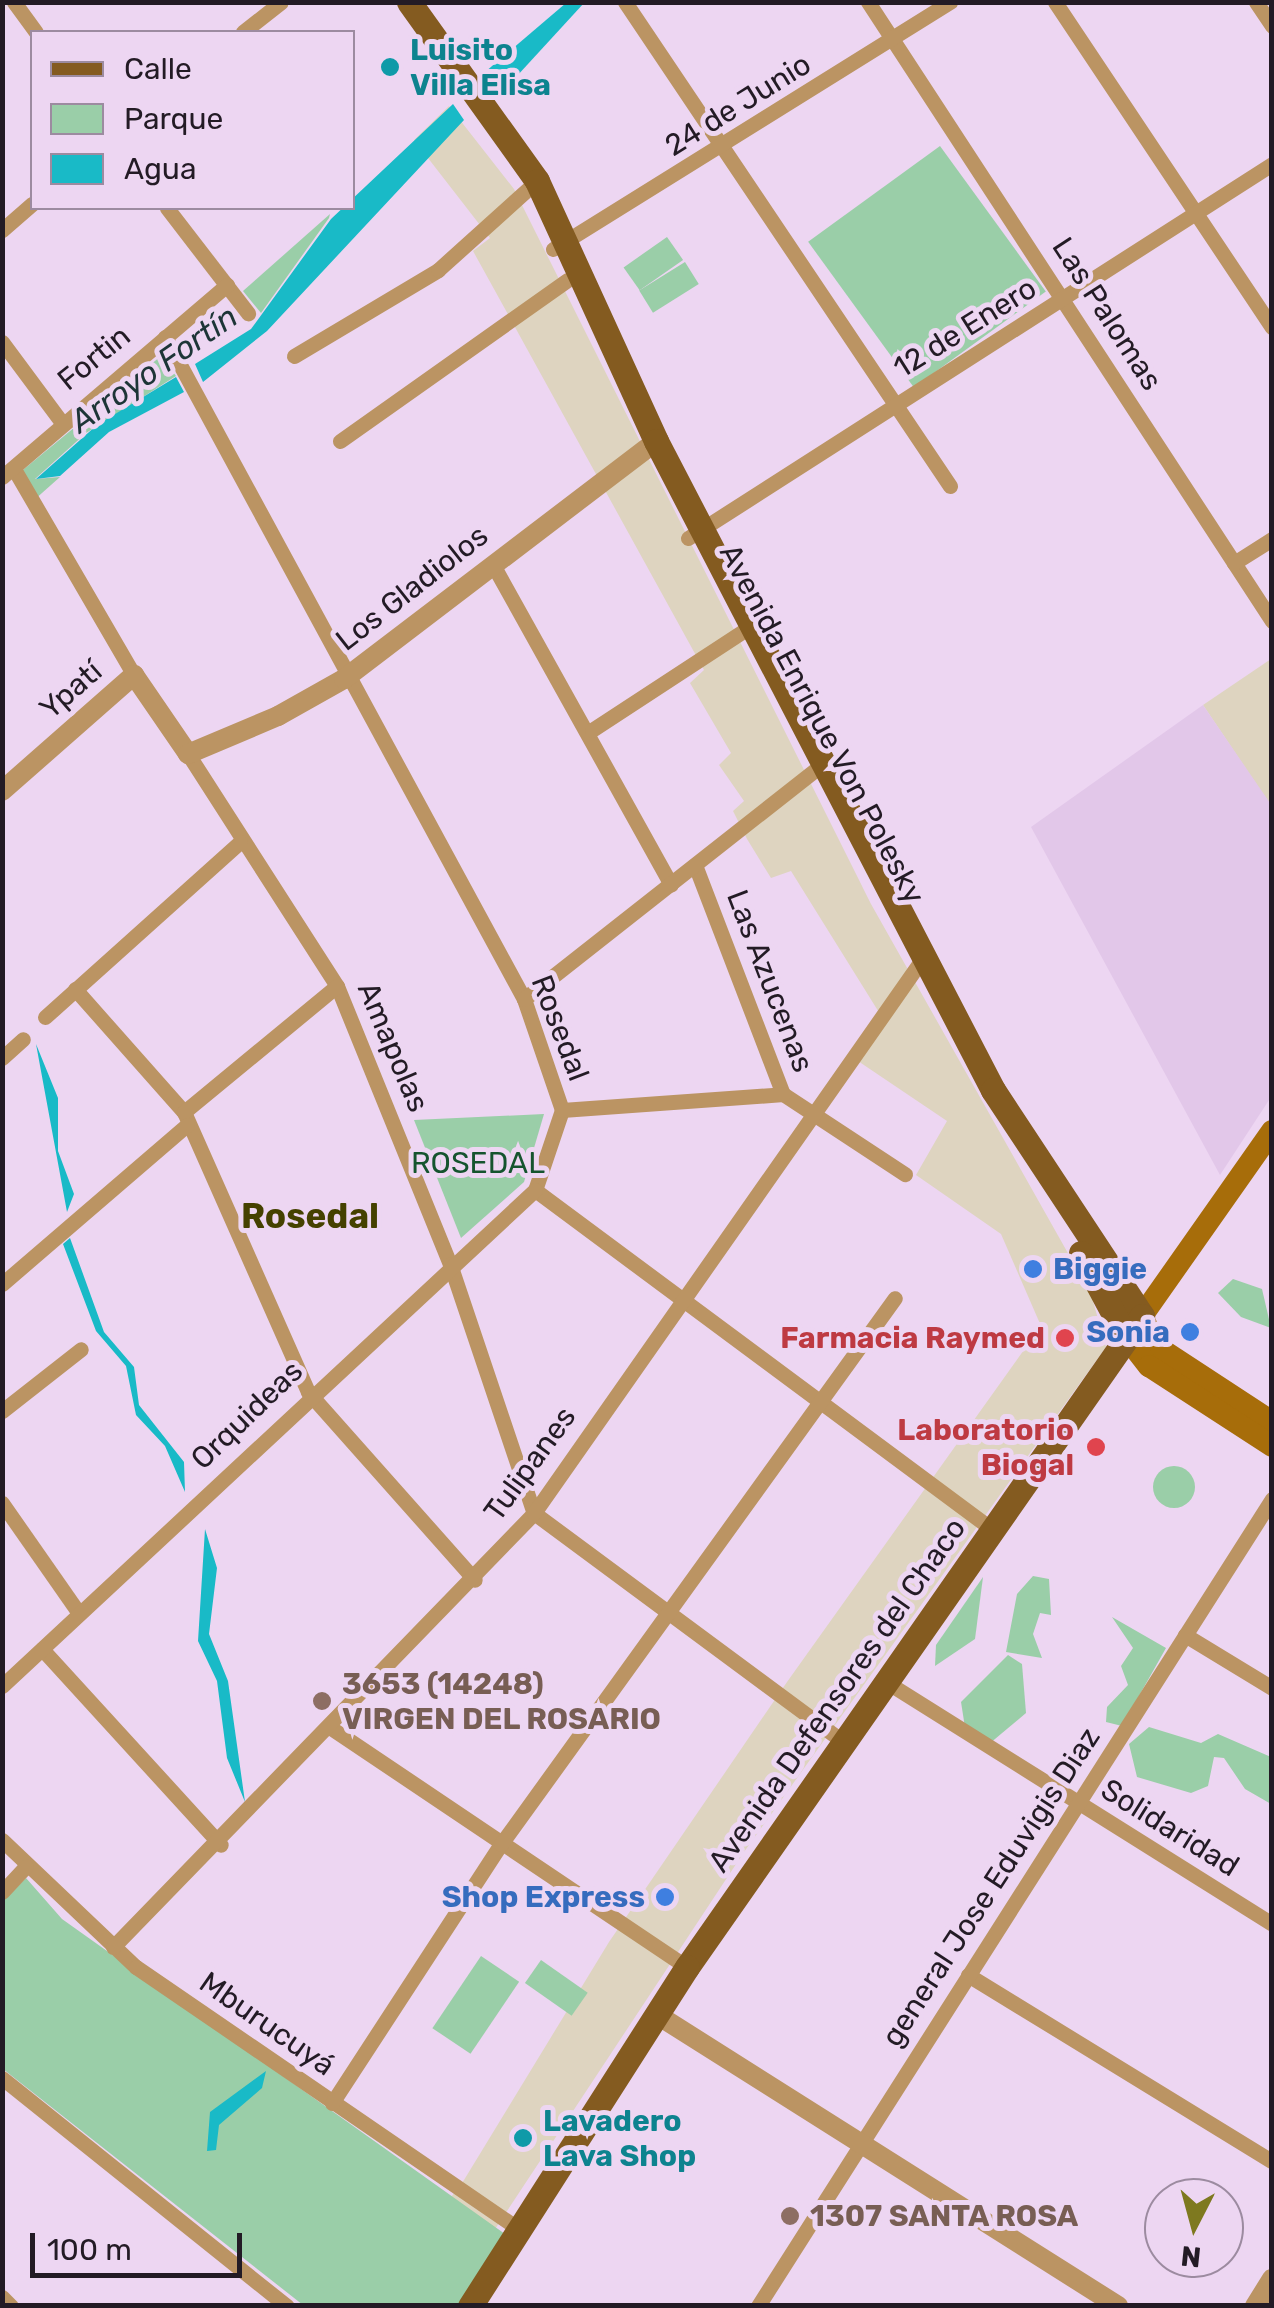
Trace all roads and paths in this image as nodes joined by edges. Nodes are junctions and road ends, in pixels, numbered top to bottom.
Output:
1 (14, 2) edge
2 (281, 2) edge
3 (391, 2) edge
4 (409, 2) edge
5 (624, 2) edge
6 (868, 2) edge
7 (950, 2) edge
8 (1055, 2) edge
9 (1256, 2) edge
10 (1272, 26) edge
11 (35, 30) edge
12 (246, 30) edge
13 (892, 40) junction
14 (455, 75) junction
15 (728, 146) junction
16 (1272, 164) edge
17 (531, 185) junction
18 (30, 206) edge
19 (170, 210) edge
20 (1196, 215) junction
21 (2, 230) edge
22 (559, 245) junction
23 (566, 280) junction
24 (226, 284) junction
25 (1065, 297) junction
26 (248, 314) dead end
27 (1272, 327) edge
28 (165, 337) junction
29 (2, 342) edge
30 (294, 356) dead end
31 (895, 405) junction
32 (60, 420) junction
33 (340, 441) dead end
34 (650, 446) junction
35 (8, 473) edge
36 (950, 486) dead end
37 (695, 534) junction
38 (1272, 539) edge
39 (1234, 563) junction
40 (492, 564) junction
41 (1272, 621) edge
42 (745, 630) junction
43 (134, 675) junction
44 (344, 679) junction
45 (592, 730) junction
46 (188, 754) junction
47 (817, 769) junction
48 (2, 790) edge
49 (240, 842) junction
50 (695, 865) junction
51 (671, 884) junction
52 (917, 961) junction
53 (337, 986) junction
54 (74, 989) junction
55 (524, 999) junction
56 (46, 1017) dead end
57 (23, 1039) dead end
58 (2, 1058) edge
59 (783, 1094) junction
60 (562, 1110) junction
61 (808, 1112) junction
62 (185, 1118) junction
63 (1272, 1131) edge
64 (905, 1174) dead end
65 (535, 1190) junction
66 (450, 1264) junction
67 (2, 1284) edge
68 (680, 1292) junction
69 (895, 1298) dead end
70 (1142, 1316) junction
71 (1126, 1336) junction
72 (81, 1349) dead end
73 (308, 1392) junction
74 (823, 1402) junction
75 (2, 1411) edge
76 (1272, 1422) edge
77 (1272, 1446) edge
78 (1272, 1499) edge
79 (2, 1503) edge
80 (534, 1513) junction
81 (993, 1530) junction
82 (475, 1580) junction
83 (78, 1612) junction
84 (669, 1616) junction
85 (1185, 1634) junction
86 (42, 1650) junction
87 (888, 1683) junction
88 (2, 1686) edge
89 (1272, 1688) edge
90 (331, 1728) junction
91 (842, 1741) junction
92 (1078, 1802) junction
93 (2, 1840) edge
94 (501, 1844) junction
95 (222, 1845) junction
96 (26, 1866) junction
97 (2, 1892) edge
98 (1272, 1924) edge
99 (113, 1947) junction
100 (687, 1967) junction
101 (968, 1975) junction
102 (656, 2014) junction
103 (2, 2078) edge
104 (332, 2103) junction
105 (861, 2143) junction
106 (1272, 2161) edge
107 (519, 2230) junction
108 (1272, 2278) edge
109 (2, 2297) edge
110 (11, 2306) edge
111 (287, 2306) edge
112 (470, 2306) edge
113 (758, 2306) edge
114 (1118, 2306) edge
115 (1254, 2306) edge

1 - 11 street
2 - 12 street
3 - 14 main road
4 - 14 main road
5 - 15 street
6 - 13 street, Las Palomas
7 - 13 street, 24 de Junio
8 - 20 street
9 - 10 street
13 - 15 street, 24 de Junio
13 - 25 street, Las Palomas
14 - 17 main road, Avenida Enrique Von Polesky
15 - 22 street, 24 de Junio
15 - 31 street
16 - 20 street, 12 de Enero
17 - 22 main road, Avenida Enrique Von Polesky
17 - 30 street
18 - 21 street
19 - 24 street
20 - 25 street, 12 de Enero
20 - 27 street
22 - 23 main road, Avenida Enrique Von Polesky
22 - 34 main road, Avenida Enrique Von Polesky
23 - 33 street
23 - 34 main road, Avenida Enrique Von Polesky
24 - 26 street
24 - 28 street, Fortin
25 - 31 street, 12 de Enero
25 - 39 street, Las Palomas
28 - 32 street, Fortin
28 - 44 street, Rosedal
29 - 32 street
31 - 36 street
31 - 37 street, 12 de Enero
32 - 35 street, Fortin
34 - 37 main road, Avenida Enrique Von Polesky
34 - 40 street, Los Gladiolos
35 - 43 street, Amapolas
37 - 42 main road, Avenida Enrique Von Polesky
38 - 39 street
39 - 41 street, Las Palomas
40 - 44 street, Los Gladiolos
40 - 45 street
42 - 45 street
42 - 47 main road, Avenida Enrique Von Polesky
43 - 46 street, Amapolas
43 - 48 street, Ypatí
44 - 46 street, Los Gladiolos
44 - 55 street, Rosedal
45 - 51 street
46 - 49 street, Amapolas
47 - 50 street
47 - 52 main road, Avenida Enrique Von Polesky
49 - 53 street, Amapolas
49 - 54 street
50 - 51 street
50 - 59 street, Las Azucenas
51 - 55 street
52 - 61 street, Tulipanes
52 - 70 main road, Avenida Enrique Von Polesky
52 - 71 main road, Avenida Enrique Von Polesky
53 - 62 street
53 - 66 street, Amapolas
54 - 56 street
54 - 62 street
55 - 60 street, Rosedal
57 - 58 street
59 - 60 street
59 - 61 street, Las Azucenas
60 - 65 street, Rosedal
61 - 64 street, Las Azucenas
61 - 68 street, Tulipanes
62 - 67 street
62 - 73 street
63 - 70 main road, Avenida Defensores del Chaco
65 - 66 street, Orquideas
65 - 68 street
66 - 73 street, Orquideas
66 - 80 street, Amapolas
68 - 74 street
68 - 80 street, Tulipanes
69 - 74 street
70 - 71 main road, Avenida Defensores del Chaco
70 - 76 main road
71 - 77 main road
71 - 81 main road, Avenida Defensores del Chaco
72 - 75 street
73 - 82 street
73 - 83 street, Orquideas
74 - 81 street
74 - 84 street
78 - 85 street, general Jose Eduvigis Diaz
79 - 83 street
80 - 82 street, Tulipanes
80 - 84 street
81 - 87 main road, Avenida Defensores del Chaco
82 - 90 street, Tulipanes
83 - 86 street, Orquideas
84 - 91 street
84 - 94 street
85 - 89 street
85 - 92 street, general Jose Eduvigis Diaz
86 - 88 street, Orquideas
86 - 95 street
87 - 91 main road, Avenida Defensores del Chaco
87 - 92 street, Solidaridad
90 - 94 street
90 - 95 street, Tulipanes
91 - 100 main road, Avenida Defensores del Chaco
92 - 98 street, Solidaridad
92 - 101 street, general Jose Eduvigis Diaz
93 - 96 street, Mburucuyá
94 - 100 street
94 - 104 street
95 - 99 street, Tulipanes
96 - 97 street
96 - 99 street, Mburucuyá
99 - 104 street, Mburucuyá
100 - 102 main road, Avenida Defensores del Chaco
101 - 105 street, general Jose Eduvigis Diaz
101 - 106 street
102 - 105 street
102 - 107 main road, Avenida Defensores del Chaco
103 - 111 street
104 - 107 street, Mburucuyá
105 - 113 street, general Jose Eduvigis Diaz
105 - 114 street
107 - 112 main road, Avenida Defensores del Chaco
108 - 115 street
109 - 110 street

